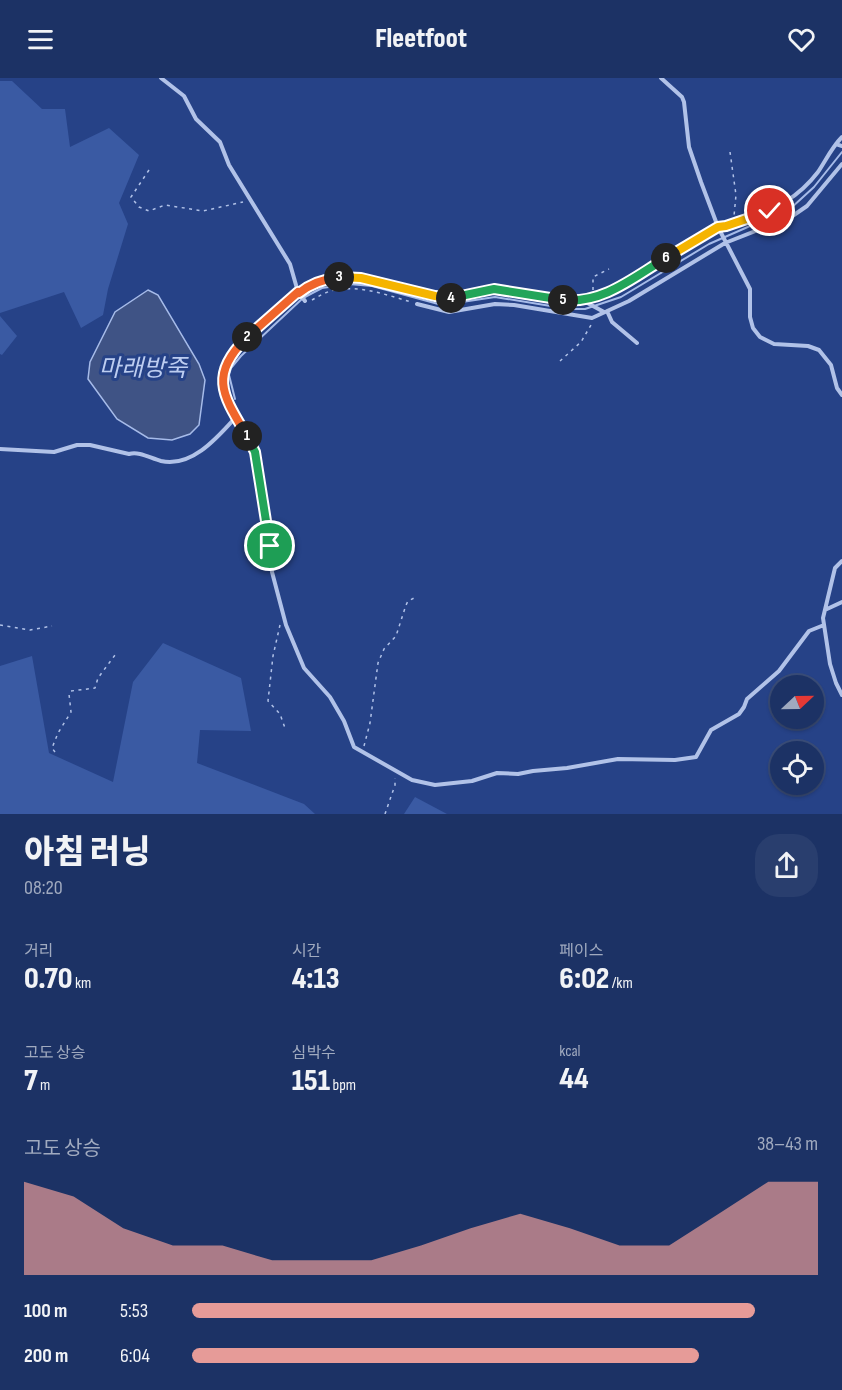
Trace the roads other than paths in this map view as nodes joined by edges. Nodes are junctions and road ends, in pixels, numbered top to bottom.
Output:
1 (161, 78) edge
2 (661, 78) edge
3 (842, 137) edge
4 (836, 144) junction
5 (842, 146) edge
6 (842, 164) edge
7 (718, 227) junction
8 (725, 243) junction
9 (298, 292) junction
10 (581, 300) junction
11 (305, 301) road end
12 (417, 304) road end
13 (606, 312) junction
14 (637, 343) dead end
15 (842, 396) edge
16 (235, 418) junction
17 (0, 449) edge
18 (842, 561) edge
19 (842, 602) edge
20 (826, 610) junction
21 (824, 625) junction
22 (842, 695) edge

1 - 9 lane
2 - 7 lane
3 - 4 lane
4 - 5 lane
4 - 7 lane
6 - 8 lane
7 - 8 lane
7 - 10 lane
8 - 13 lane
8 - 15 lane
9 - 10 lane
9 - 11 lane
9 - 16 lane
10 - 13 lane
12 - 13 lane
13 - 14 lane
16 - 17 lane
16 - 21 lane
18 - 20 lane
19 - 20 lane
20 - 21 lane
21 - 22 lane

